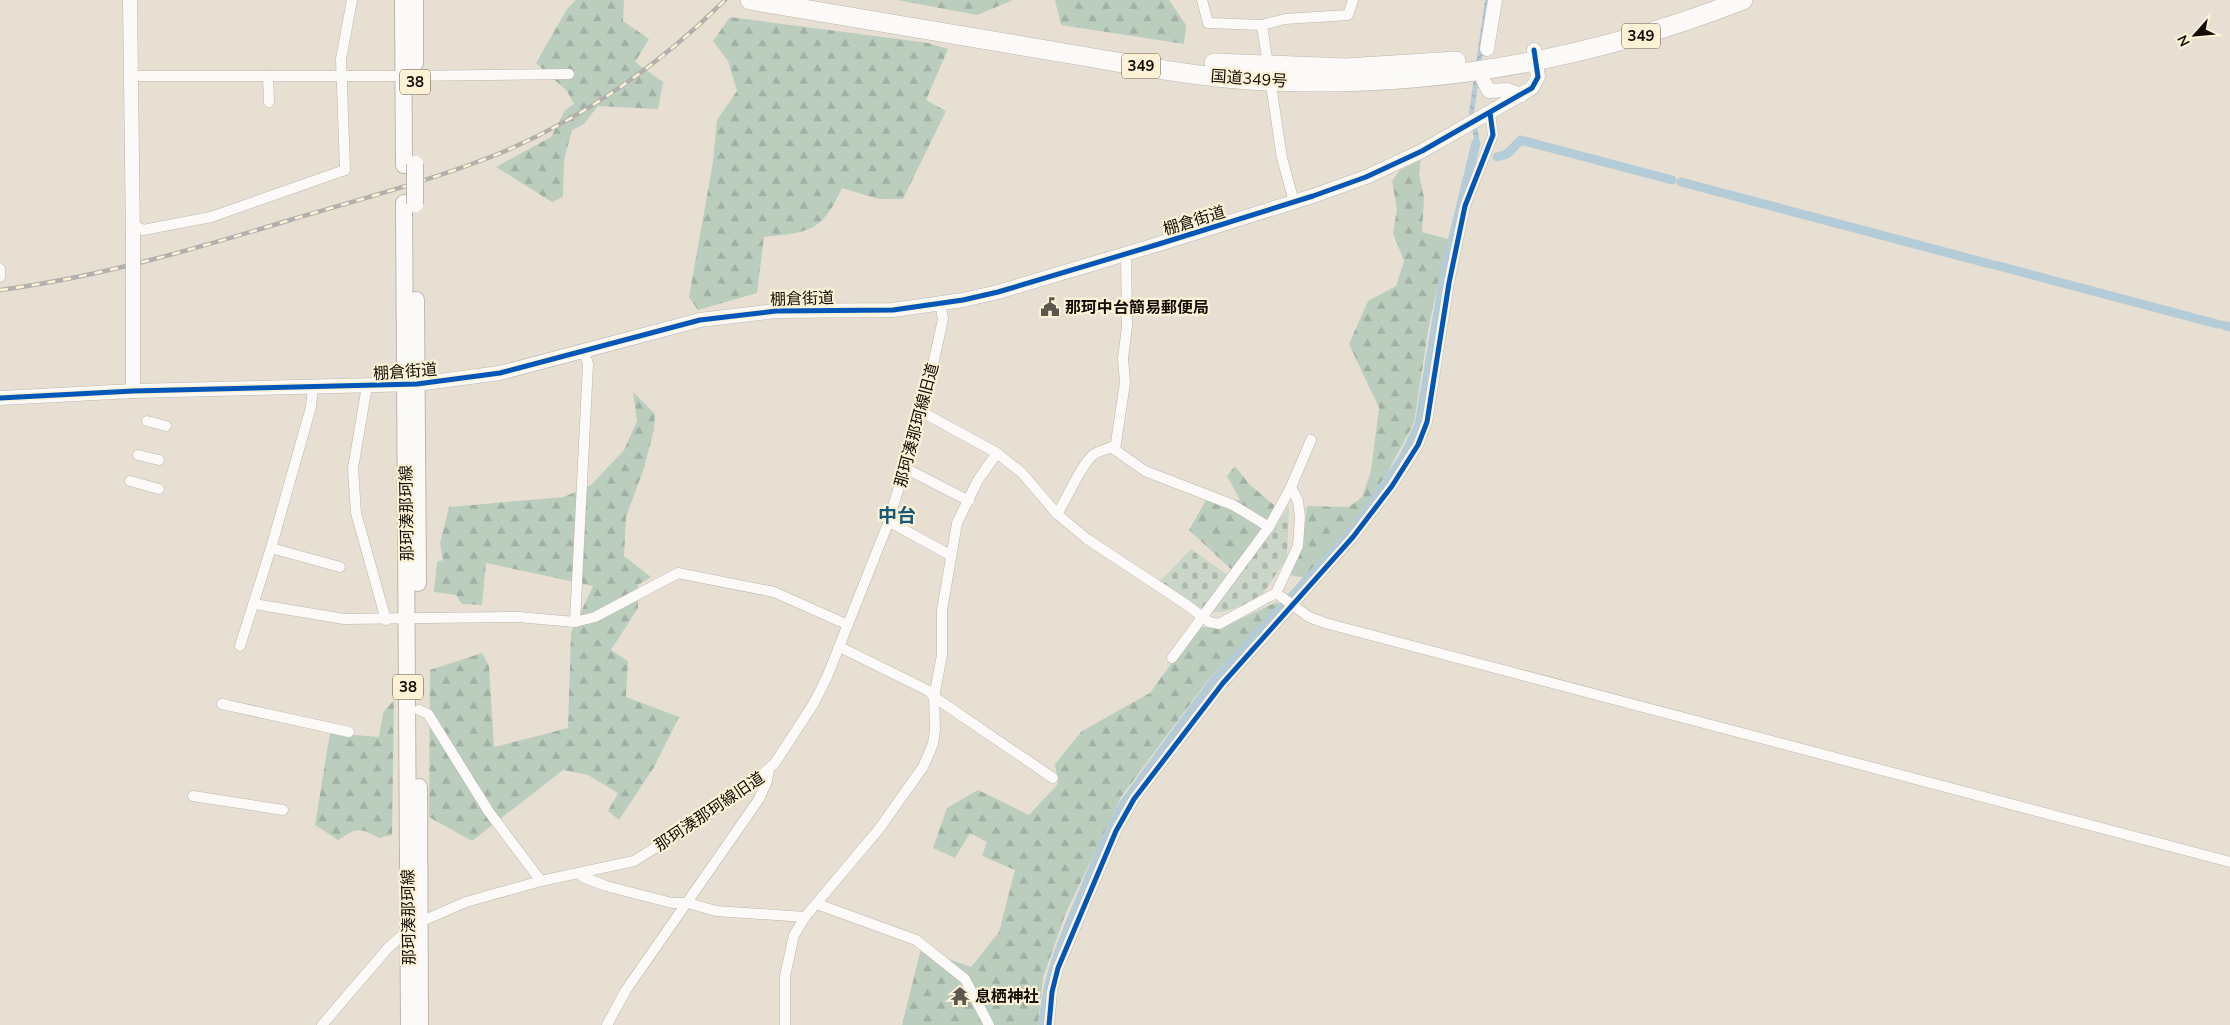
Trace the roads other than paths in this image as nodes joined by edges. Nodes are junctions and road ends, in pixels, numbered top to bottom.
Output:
1 (130, 0) edge
2 (352, 0) edge
3 (403, 0) edge
4 (415, 0) edge
5 (750, 0) edge
6 (815, 0) edge
7 (1202, 0) edge
8 (1353, 0) edge
9 (1495, 0) edge
10 (1712, 0) edge
11 (1743, 0) edge
12 (1262, 25) junction
13 (1487, 49) dead end
14 (1535, 56) junction
15 (569, 74) dead end
16 (1269, 74) junction
17 (131, 76) junction
18 (268, 76) junction
19 (341, 76) junction
20 (409, 76) junction
21 (1483, 80) dead end
22 (1521, 95) junction
23 (269, 102) dead end
24 (1490, 113) junction
25 (1294, 202) junction
26 (133, 231) junction
27 (1126, 254) junction
28 (0, 269) edge
29 (0, 277) edge
30 (940, 303) junction
31 (584, 352) junction
32 (411, 384) junction
33 (367, 386) junction
34 (313, 387) junction
35 (133, 391) junction
36 (0, 398) edge
37 (922, 412) junction
38 (147, 422) dead end
39 (166, 426) dead end
40 (1311, 440) dead end
41 (1115, 450) junction
42 (996, 453) junction
43 (138, 456) dead end
44 (159, 460) dead end
45 (905, 468) junction
46 (130, 481) dead end
47 (1291, 487) junction
48 (159, 489) dead end
49 (969, 500) junction
50 (1057, 514) junction
51 (888, 521) junction
52 (1269, 527) junction
53 (271, 548) junction
54 (950, 555) junction
55 (340, 567) dead end
56 (1285, 600) junction
57 (254, 604) junction
58 (1202, 617) junction
59 (413, 618) junction
60 (386, 620) junction
61 (575, 622) junction
62 (848, 625) junction
63 (240, 646) dead end
64 (840, 647) junction
65 (1172, 658) dead end
66 (934, 698) junction
67 (222, 704) dead end
68 (419, 710) junction
69 (348, 732) dead end
70 (769, 770) junction
71 (1053, 778) dead end
72 (193, 796) dead end
73 (283, 810) dead end
74 (2230, 862) edge
75 (578, 873) junction
76 (541, 881) junction
77 (688, 903) junction
78 (817, 904) junction
79 (805, 917) junction
80 (414, 926) junction
81 (322, 1025) edge
82 (409, 1025) edge
83 (420, 1025) edge
84 (607, 1025) edge
85 (785, 1025) edge
86 (989, 1025) edge
87 (1049, 1025) edge

1 - 17 street
2 - 19 street
3 - 20 main road, 那珂湊那珂線 / 38
4 - 20 main road, 那珂湊那珂線 / 38
5 - 16 highway, 国道349号 / 349
6 - 16 highway, 国道349号 / 349
7 - 12 street
8 - 12 street
9 - 13 street
10 - 14 highway, 国道349号 / 349
11 - 14 highway, 国道349号 / 349
12 - 16 street
14 - 16 highway, 国道349号 / 349
14 - 22 street, 棚倉街道
15 - 20 street
16 - 25 street
17 - 18 street
17 - 26 street
18 - 19 street
18 - 23 street
19 - 20 street
19 - 26 street
20 - 32 main road, 那珂湊那珂線 / 38
21 - 22 street
22 - 24 street, 棚倉街道
24 - 25 street, 棚倉街道
24 - 56 street
25 - 27 street, 棚倉街道
26 - 35 street, bridge
27 - 30 street, 棚倉街道
27 - 41 street
28 - 29 street
30 - 31 street, 棚倉街道
30 - 37 street, 那珂湊那珂線旧道
31 - 32 street, 棚倉街道
31 - 61 street
32 - 33 street, 棚倉街道
32 - 59 main road, 那珂湊那珂線 / 38
33 - 34 street, 棚倉街道
33 - 60 street
34 - 35 street, 棚倉街道
34 - 53 street
35 - 36 street, 棚倉街道
37 - 42 street
37 - 45 street, 那珂湊那珂線旧道
38 - 39 street
40 - 47 street
41 - 50 street
41 - 52 street
42 - 49 street
42 - 50 street
43 - 44 street
45 - 49 street
45 - 51 street, 那珂湊那珂線旧道
46 - 48 street
47 - 52 street
47 - 56 street
49 - 54 street
50 - 58 street
51 - 54 street
51 - 62 street, 那珂湊那珂線旧道
52 - 58 street
53 - 55 street
53 - 57 street
54 - 66 street
56 - 58 street
56 - 74 street
56 - 87 street
57 - 60 street
57 - 63 street
58 - 65 street
59 - 60 street
59 - 61 street
59 - 68 main road, 那珂湊那珂線 / 38
59 - 80 main road, 那珂湊那珂線 / 38
61 - 62 street
62 - 64 street, 那珂湊那珂線旧道
64 - 66 street
64 - 70 street, 那珂湊那珂線旧道
66 - 71 street
66 - 78 street
67 - 69 street
68 - 76 street
68 - 80 main road, 那珂湊那珂線 / 38
70 - 75 street, 那珂湊那珂線旧道
70 - 77 street
72 - 73 street
75 - 76 street, 那珂湊那珂線旧道
75 - 77 street
76 - 80 street, 那珂湊那珂線旧道
77 - 79 street
77 - 84 street
78 - 79 street
78 - 86 street
79 - 85 street
80 - 81 street, 那珂湊那珂線旧道
80 - 82 main road, 那珂湊那珂線 / 38
80 - 83 main road, 那珂湊那珂線 / 38

